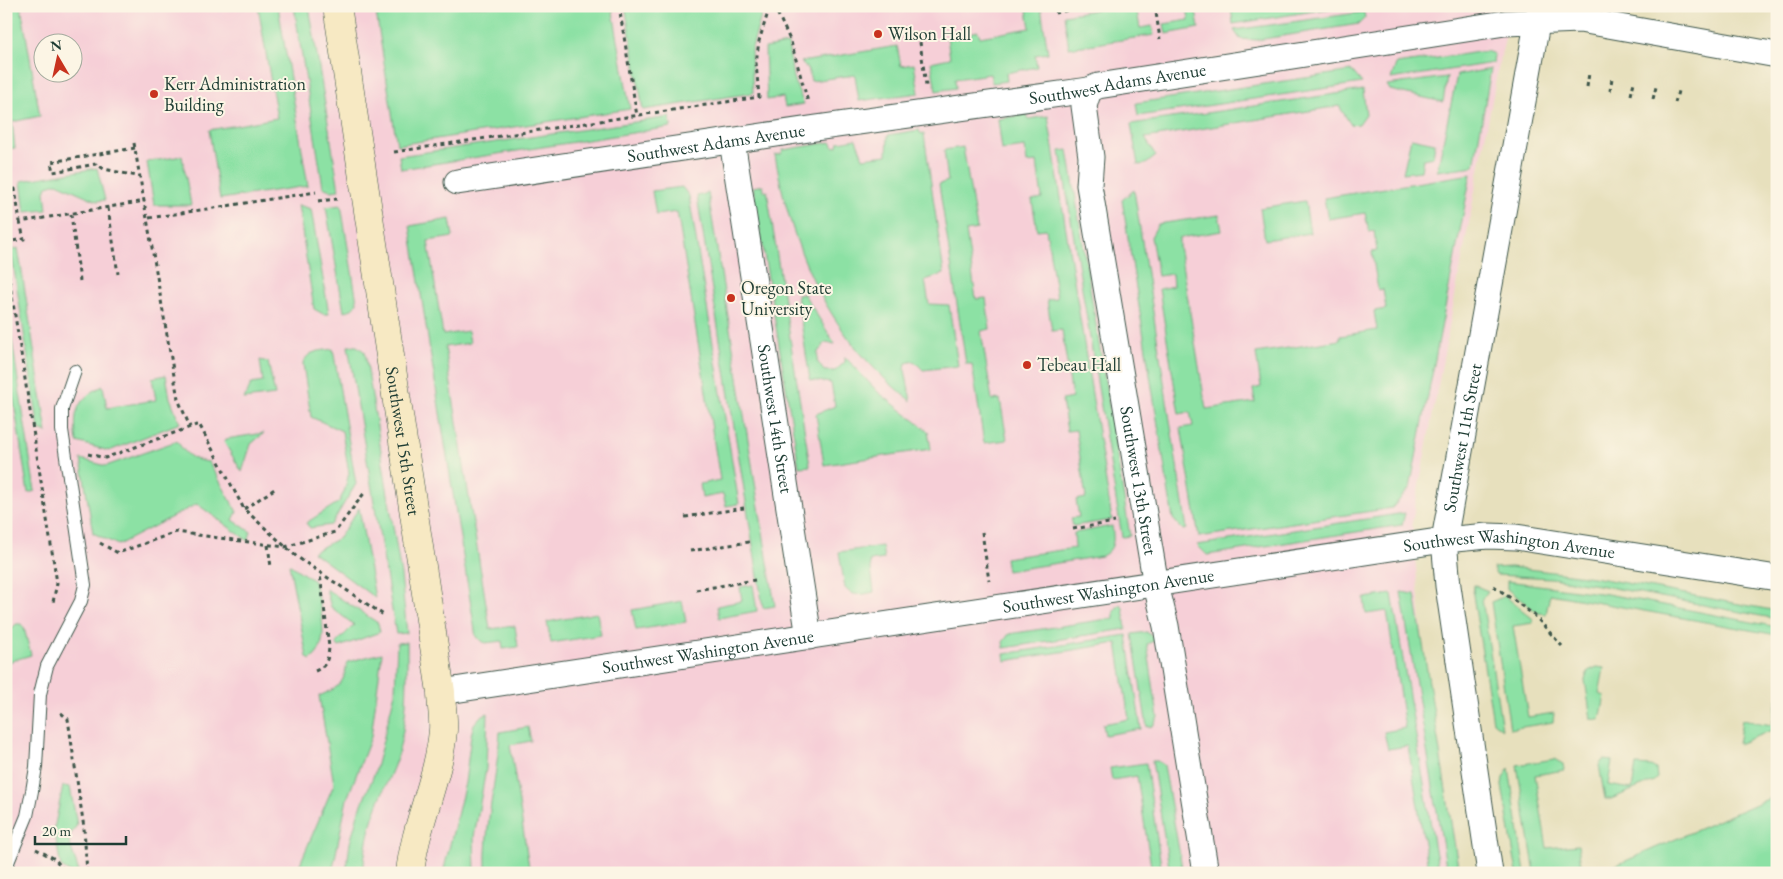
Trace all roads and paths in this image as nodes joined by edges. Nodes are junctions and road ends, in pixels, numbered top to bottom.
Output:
1 (337, 6) edge
2 (619, 6) edge
3 (772, 6) edge
4 (1087, 6) edge
5 (1155, 6) edge
6 (1055, 13) dead end
7 (1538, 14) edge
8 (1160, 39) dead end
9 (920, 42) dead end
10 (1777, 55) edge
11 (1589, 73) dead end
12 (1612, 78) dead end
13 (1634, 82) dead end
14 (1587, 87) dead end
15 (1656, 87) dead end
16 (1089, 90) junction
17 (1610, 91) dead end
18 (1678, 91) dead end
19 (1631, 95) dead end
20 (1653, 99) dead end
21 (1675, 103) dead end
22 (930, 111) junction
23 (637, 116) junction
24 (816, 128) junction
25 (732, 141) junction
26 (134, 143) dead end
27 (135, 148) junction
28 (394, 152) dead end
29 (141, 177) junction
30 (457, 182) dead end
31 (6, 190) edge
32 (316, 192) dead end
33 (145, 201) junction
34 (108, 208) junction
35 (70, 214) junction
36 (149, 218) junction
37 (20, 222) junction
38 (6, 242) edge
39 (6, 258) edge
40 (118, 274) dead end
41 (80, 281) dead end
42 (75, 371) dead end
43 (190, 427) junction
44 (35, 441) junction
45 (64, 448) junction
46 (276, 488) dead end
47 (364, 492) dead end
48 (744, 508) dead end
49 (244, 510) junction
50 (47, 516) junction
51 (685, 517) dead end
52 (1115, 522) dead end
53 (76, 529) junction
54 (1073, 529) dead end
55 (982, 532) dead end
56 (1444, 540) junction
57 (749, 542) dead end
58 (268, 544) junction
59 (286, 547) junction
60 (690, 552) dead end
61 (271, 567) dead end
62 (320, 573) junction
63 (1777, 578) edge
64 (756, 580) dead end
65 (1156, 584) junction
66 (1494, 586) dead end
67 (696, 590) dead end
68 (52, 605) dead end
69 (994, 609) junction
70 (385, 616) dead end
71 (809, 636) junction
72 (1562, 646) dead end
73 (315, 671) dead end
74 (441, 692) junction
75 (40, 694) junction
76 (6, 867) edge
77 (87, 873) edge
78 (410, 873) edge
79 (1206, 873) edge
80 (1490, 873) edge

1 - 74 main road, Southwest 15th Street
2 - 23 path
3 - 23 path
3 - 24 path
4 - 6 path
5 - 8 path
7 - 10 street, Southwest Adams Avenue
7 - 16 street, Southwest Adams Avenue
7 - 56 street, Southwest 11th Street
9 - 22 path
11 - 14 path
12 - 17 path
13 - 19 path
15 - 20 path
16 - 22 street, Southwest Adams Avenue
16 - 65 street, Southwest 13th Street
18 - 21 path
22 - 24 street, Southwest Adams Avenue
23 - 28 path
24 - 25 street, Southwest Adams Avenue
25 - 30 street, Southwest Adams Avenue
25 - 71 street, Southwest 14th Street
26 - 27 path
27 - 29 path
27 - 29 path
29 - 33 path
31 - 37 path
32 - 36 path
33 - 34 path
33 - 36 path
34 - 35 path
34 - 40 path
35 - 37 path
35 - 41 path
36 - 43 path
37 - 38 path
39 - 44 path
42 - 45 lane
43 - 45 path
43 - 49 path
44 - 45 path
44 - 50 path
45 - 53 lane
46 - 49 path
47 - 59 path
48 - 51 path
49 - 59 path
50 - 53 path
50 - 68 path
52 - 54 path
53 - 58 path
53 - 75 lane
55 - 69 path
56 - 63 street, Southwest Washington Avenue
56 - 65 street, Southwest Washington Avenue
56 - 80 street, Southwest 11th Street
57 - 60 path
58 - 59 path
58 - 61 path
59 - 62 path
62 - 70 path
62 - 73 path
64 - 67 path
65 - 69 street, Southwest Washington Avenue
65 - 79 street, Southwest 13th Street
66 - 72 path
69 - 71 street, Southwest Washington Avenue
71 - 74 street, Southwest Washington Avenue
74 - 78 main road, Southwest 15th Street
75 - 76 lane
75 - 77 path

